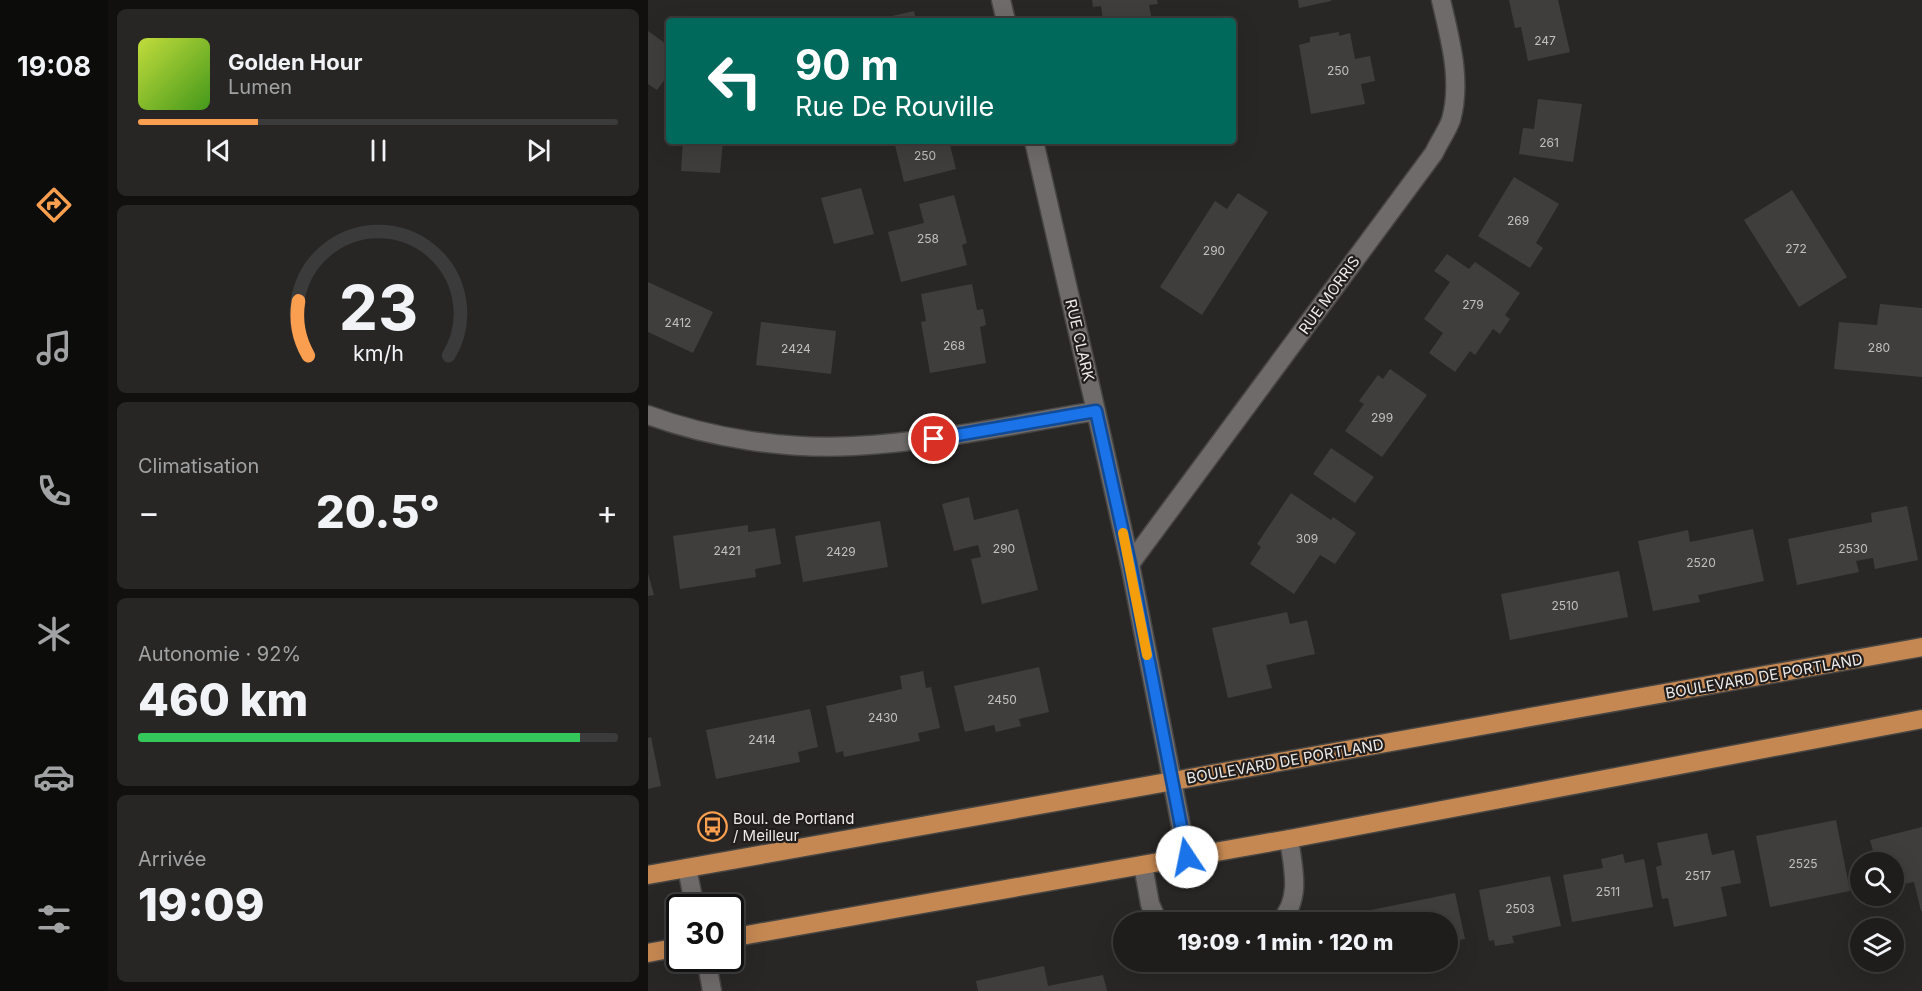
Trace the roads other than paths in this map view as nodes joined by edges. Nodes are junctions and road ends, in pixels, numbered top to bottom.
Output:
1 (1001, 0) edge
2 (1441, 0) edge
3 (1005, 18) edge
4 (1035, 144) edge
5 (1096, 411) junction
6 (648, 415) edge
7 (1130, 564) junction
8 (1922, 646) edge
9 (1922, 719) edge
10 (1171, 781) junction
11 (1289, 839) junction
12 (1187, 857) junction
13 (1143, 865) junction
14 (687, 868) junction
15 (648, 875) edge
16 (692, 894) edge
17 (1154, 912) edge
18 (1287, 912) edge
19 (744, 936) edge
20 (666, 950) edge
21 (648, 953) edge
22 (709, 972) edge
23 (712, 991) edge

1 - 3 street
2 - 7 street, RUE MORRIS
4 - 5 street, RUE CLARK
5 - 6 street
5 - 7 street, RUE CLARK
7 - 10 street, RUE CLARK
8 - 10 main road, BOULEVARD DE PORTLAND
9 - 11 main road
10 - 12 street, RUE CLARK
10 - 14 main road, BOULEVARD DE PORTLAND
11 - 12 main road
11 - 18 street
12 - 13 main road
13 - 17 street
13 - 19 main road
14 - 15 main road, BOULEVARD DE PORTLAND
14 - 16 street
20 - 21 main road
22 - 23 street

